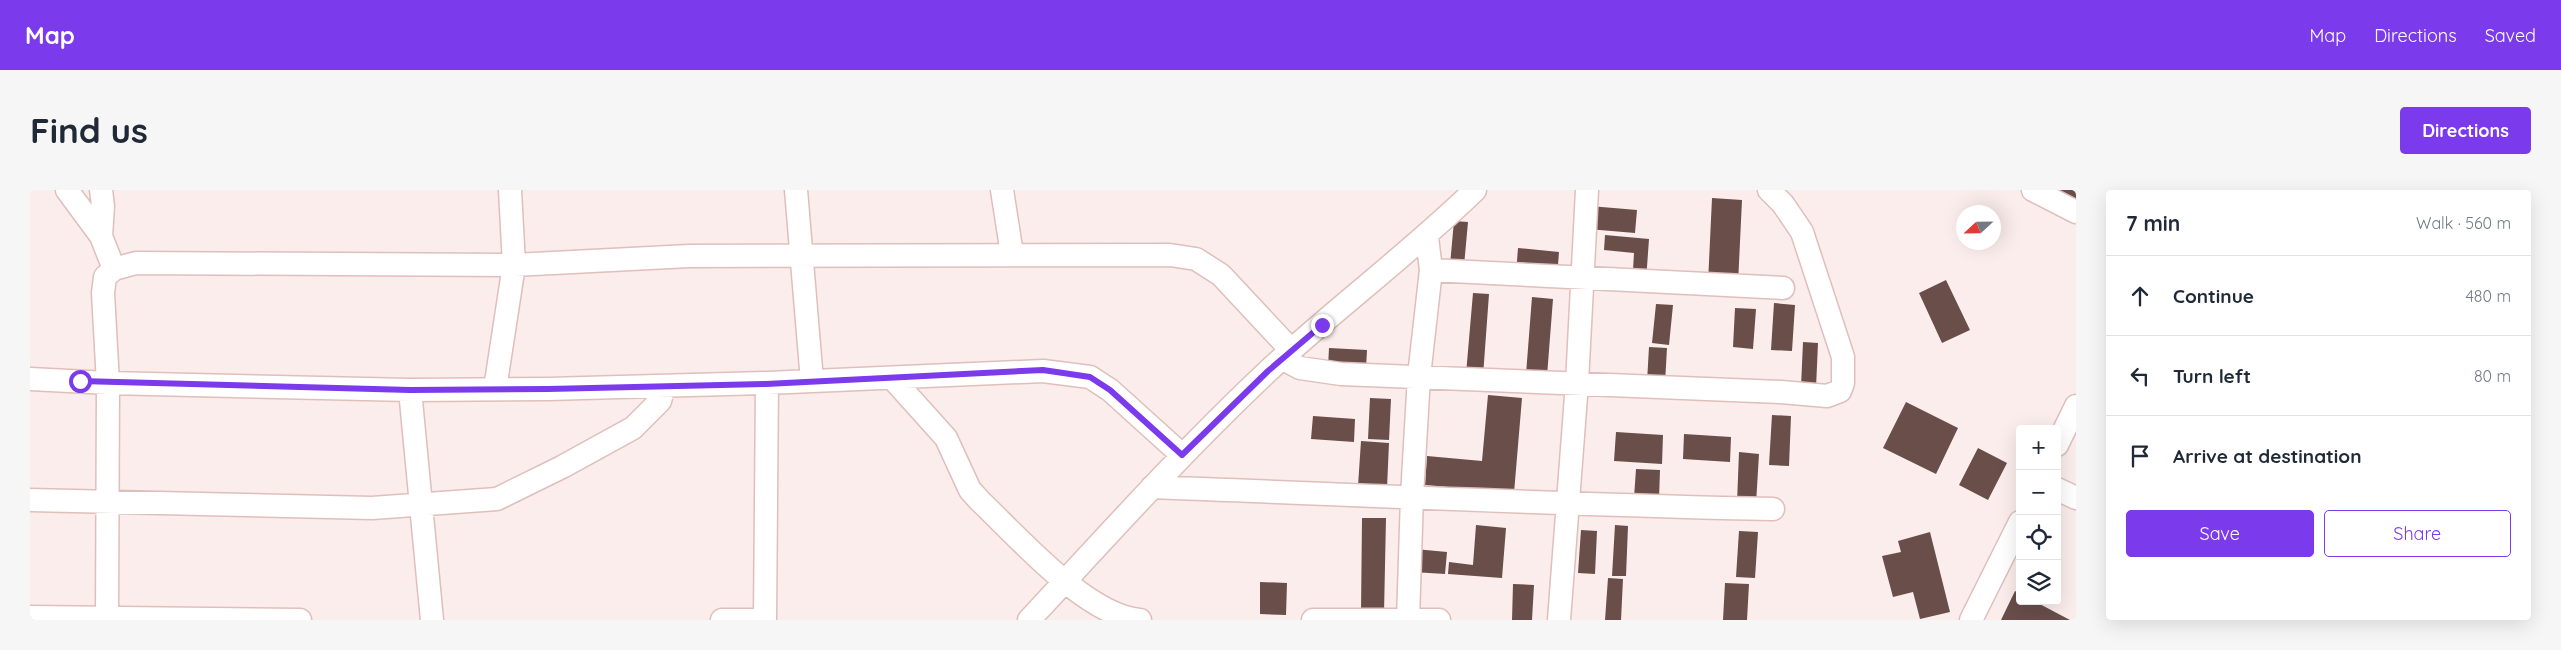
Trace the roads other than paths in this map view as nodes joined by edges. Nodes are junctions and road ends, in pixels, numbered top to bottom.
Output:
1 (66, 190) edge
2 (101, 190) edge
3 (510, 190) edge
4 (796, 190) edge
5 (1002, 190) edge
6 (1475, 190) edge
7 (1587, 190) edge
8 (1769, 190) edge
9 (2033, 190) edge
10 (2076, 212) edge
11 (102, 236) junction
12 (1427, 237) junction
13 (1012, 254) junction
14 (801, 256) junction
15 (514, 265) junction
16 (114, 268) junction
17 (1431, 270) junction
18 (1582, 279) junction
19 (1783, 288) dead end
20 (1287, 355) junction
21 (1419, 376) junction
22 (892, 378) junction
23 (30, 379) edge
24 (812, 381) junction
25 (108, 383) junction
26 (766, 384) junction
27 (1577, 384) junction
28 (664, 386) junction
29 (495, 389) junction
30 (410, 390) junction
31 (2076, 406) edge
32 (2061, 437) edge
33 (1182, 455) junction
34 (1152, 487) junction
35 (2061, 490) edge
36 (1412, 496) junction
37 (2076, 498) edge
38 (30, 500) edge
39 (108, 500) junction
40 (421, 504) junction
41 (1568, 505) junction
42 (1773, 510) dead end
43 (2016, 530) edge
44 (1065, 581) junction
45 (30, 616) edge
46 (107, 618) edge
47 (1408, 619) edge
48 (300, 620) edge
49 (432, 620) edge
50 (722, 620) edge
51 (764, 620) edge
52 (1029, 620) edge
53 (1140, 620) edge
54 (1313, 620) edge
55 (1439, 620) edge
56 (1559, 620) edge
57 (1972, 620) edge

1 - 11 street
2 - 11 street
3 - 15 street
4 - 14 street
5 - 13 street
6 - 12 street
7 - 18 street
8 - 27 street
9 - 10 street
11 - 16 street
12 - 17 street
12 - 20 street
13 - 14 street
13 - 20 street
14 - 15 street
14 - 24 street
15 - 16 street
15 - 29 street
16 - 25 street
17 - 18 street
17 - 21 street
18 - 19 street
18 - 27 street
20 - 21 street
20 - 33 street
21 - 27 street
21 - 36 street
22 - 24 street
22 - 33 street
22 - 44 street
23 - 25 street
24 - 26 street
25 - 30 street
25 - 39 street
26 - 28 street
26 - 51 street
27 - 41 street
28 - 29 street
28 - 40 street
29 - 30 street
30 - 40 street
31 - 32 street
33 - 34 street
34 - 36 street
34 - 44 street
35 - 37 street
36 - 41 street
36 - 47 street
38 - 39 street
39 - 40 street
39 - 46 street
40 - 49 street
41 - 42 street
41 - 56 street
43 - 57 street
44 - 52 street
44 - 53 street
45 - 46 street
46 - 48 street
47 - 54 street
47 - 55 street
50 - 51 street

